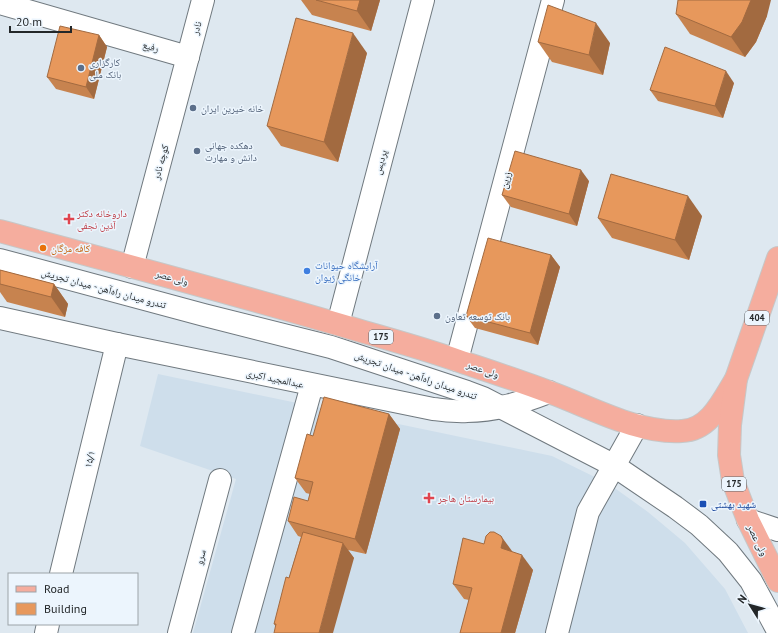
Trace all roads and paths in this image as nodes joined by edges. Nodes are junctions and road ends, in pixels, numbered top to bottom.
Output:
1 (203, 0) edge
2 (423, 0) edge
3 (553, 0) edge
4 (0, 3) edge
5 (188, 57) junction
6 (0, 232) edge
7 (778, 258) edge
8 (0, 260) edge
9 (132, 267) junction
10 (0, 319) edge
11 (338, 324) junction
12 (117, 344) junction
13 (457, 360) junction
14 (736, 379) junction
15 (312, 385) junction
16 (549, 392) junction
17 (500, 408) junction
18 (637, 425) junction
19 (220, 480) dead end
20 (748, 520) junction
21 (778, 530) edge
22 (61, 573) edge
23 (778, 581) edge
24 (778, 631) edge
25 (179, 633) edge
26 (243, 633) edge
27 (558, 633) edge

1 - 5 street, نادر
2 - 11 street, پردیس
3 - 13 street, زرین
4 - 5 street, رفیع
5 - 9 street, کوچه نادر
6 - 9 main road, ولی عصر / 175
7 - 14 main road, 404
8 - 17 street, تندرو میدان راه‌آهن - میدان تجریش
9 - 11 main road, ولی عصر / 175
10 - 12 street, عبدالمجید اکبری
11 - 13 main road, ولی عصر / 175
12 - 15 street, عبدالمجید اکبری
12 - 22 street, ۱۵/۱
13 - 16 main road, ولی عصر / 175
14 - 18 main road, ولی عصر / 175
14 - 20 main road, ولی عصر / 175
15 - 17 street, عبدالمجید اکبری
15 - 26 street
16 - 17 street, عبدالمجید اکبری
16 - 18 main road, ولی عصر / 175
17 - 24 street, تندرو میدان راه‌آهن - میدان تجریش
18 - 27 street
19 - 25 street, سرو
20 - 21 street
20 - 23 main road, ولی عصر / 175

